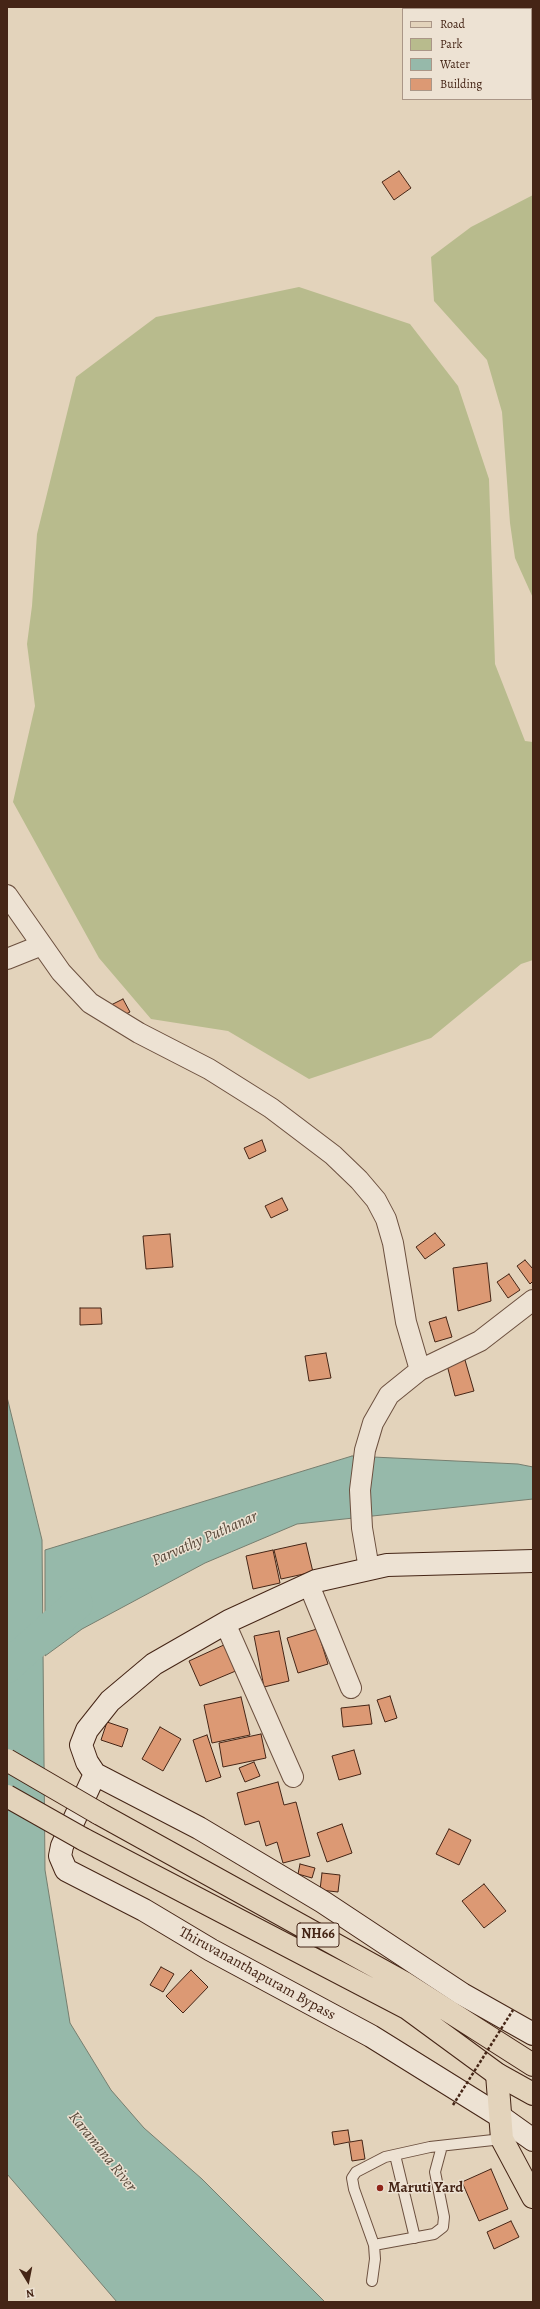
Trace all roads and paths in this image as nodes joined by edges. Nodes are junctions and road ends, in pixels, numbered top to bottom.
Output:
1 (7, 895) edge
2 (42, 945) junction
3 (7, 959) edge
4 (533, 1300) edge
5 (420, 1370) junction
6 (533, 1560) edge
7 (369, 1569) junction
8 (309, 1585) junction
9 (225, 1623) junction
10 (351, 1688) dead end
11 (7, 1760) edge
12 (95, 1774) junction
13 (293, 1777) dead end
14 (7, 1796) edge
15 (513, 2010) dead end
16 (533, 2034) edge
17 (533, 2065) edge
18 (497, 2074) junction
19 (533, 2094) edge
20 (453, 2105) dead end
21 (498, 2115) junction
22 (502, 2139) junction
23 (533, 2140) edge
24 (442, 2146) junction
25 (395, 2155) junction
26 (533, 2197) edge
27 (415, 2238) junction
28 (374, 2245) junction
29 (372, 2281) dead end

1 - 2 street
2 - 3 street
2 - 5 street
4 - 5 street
5 - 7 street
6 - 7 street
7 - 8 street
8 - 9 street
8 - 10 street
9 - 12 street
9 - 13 street
11 - 17 main road, NH66, bridge
12 - 16 street
12 - 21 street, Thiruvananthapuram Bypass
14 - 18 main road, NH66, bridge
15 - 20 path, bridge
18 - 19 main road, NH66
18 - 21 main road
21 - 22 main road
21 - 23 street, Thiruvananthapuram Bypass
22 - 24 lane
22 - 26 main road
24 - 25 lane
24 - 27 lane
25 - 27 lane
25 - 28 lane
27 - 28 lane
28 - 29 lane

